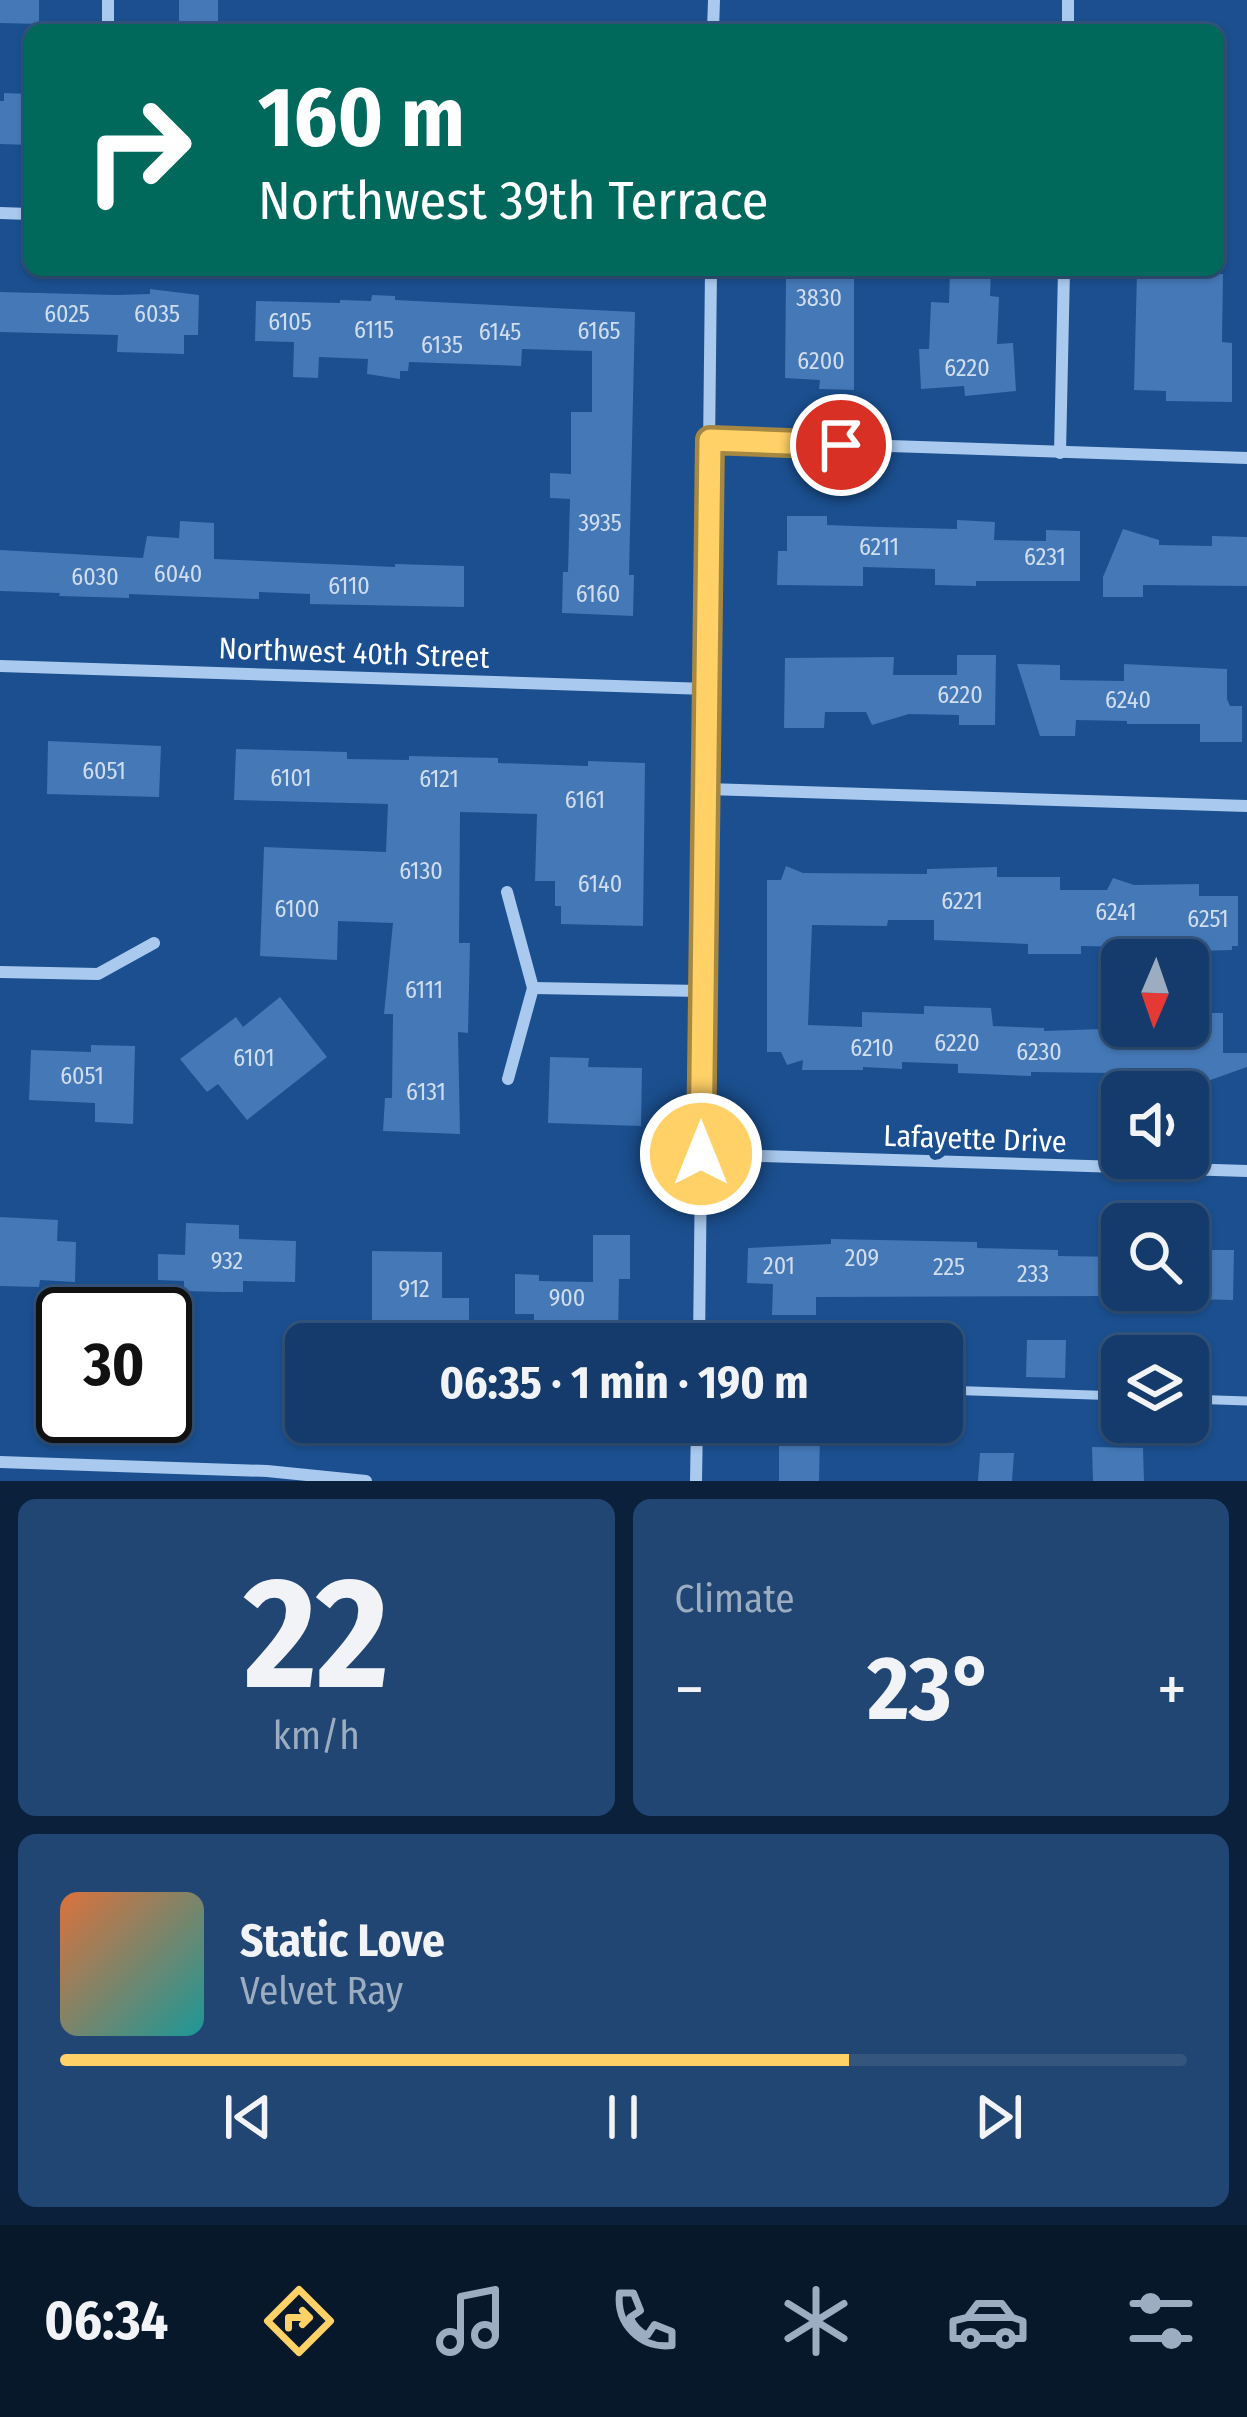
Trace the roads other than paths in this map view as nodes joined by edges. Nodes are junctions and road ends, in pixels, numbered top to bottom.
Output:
1 (711, 276) edge
2 (1064, 276) edge
3 (710, 440) junction
4 (1060, 453) junction
5 (1247, 458) edge
6 (0, 666) edge
7 (706, 689) junction
8 (707, 789) junction
9 (1247, 806) edge
10 (506, 892) dead end
11 (154, 943) dead end
12 (0, 972) edge
13 (533, 988) junction
14 (702, 992) junction
15 (508, 1079) dead end
16 (701, 1154) junction
17 (1247, 1171) edge
18 (699, 1323) edge
19 (963, 1391) edge
20 (1101, 1395) edge
21 (1209, 1400) edge
22 (1247, 1401) edge
23 (697, 1443) edge
24 (0, 1462) edge
25 (366, 1481) edge
26 (696, 1481) edge

1 - 3 street
2 - 4 street
3 - 4 street
3 - 7 street
4 - 5 street
6 - 7 street, Northwest 40th Street
7 - 8 street
8 - 9 street
8 - 14 street
10 - 13 street
11 - 12 street
13 - 14 street
13 - 15 street
14 - 16 street
16 - 17 street, Lafayette Drive
16 - 18 street
19 - 20 lane
21 - 22 lane
23 - 26 street
24 - 25 street

